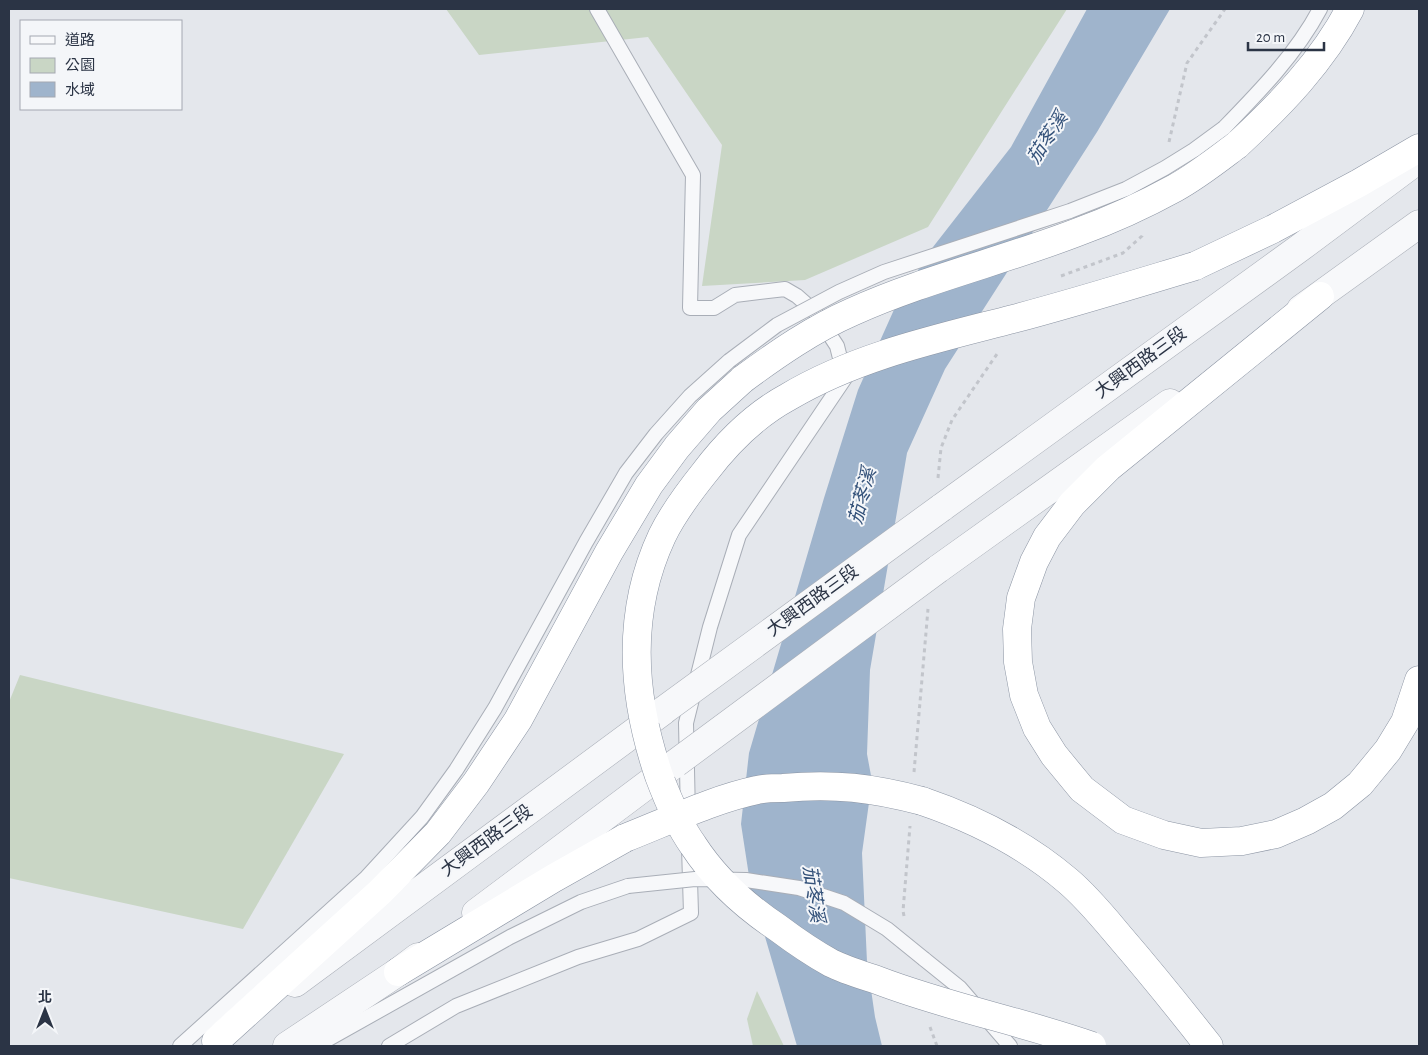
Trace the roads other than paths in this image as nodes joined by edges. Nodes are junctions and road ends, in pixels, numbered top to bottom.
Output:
1 (597, 9) edge
2 (1320, 9) edge
3 (1350, 9) edge
4 (1231, 136) junction
5 (1419, 148) edge
6 (1419, 159) edge
7 (1419, 224) edge
8 (1320, 296) junction
9 (736, 370) junction
10 (1419, 680) edge
11 (398, 972) junction
12 (213, 1044) edge
13 (180, 1046) edge
14 (287, 1046) edge
15 (316, 1046) edge
16 (389, 1046) edge
17 (1010, 1046) edge
18 (1092, 1046) edge
19 (1209, 1046) edge

1 - 16 lane
2 - 4 lane
3 - 4 highway
4 - 9 highway, bridge
5 - 18 highway, bridge
6 - 12 street, 大興西路三段, bridge
7 - 8 street
8 - 10 highway
8 - 11 street, bridge
9 - 12 highway
9 - 13 lane
11 - 14 street
11 - 19 highway, bridge
15 - 17 lane, bridge

